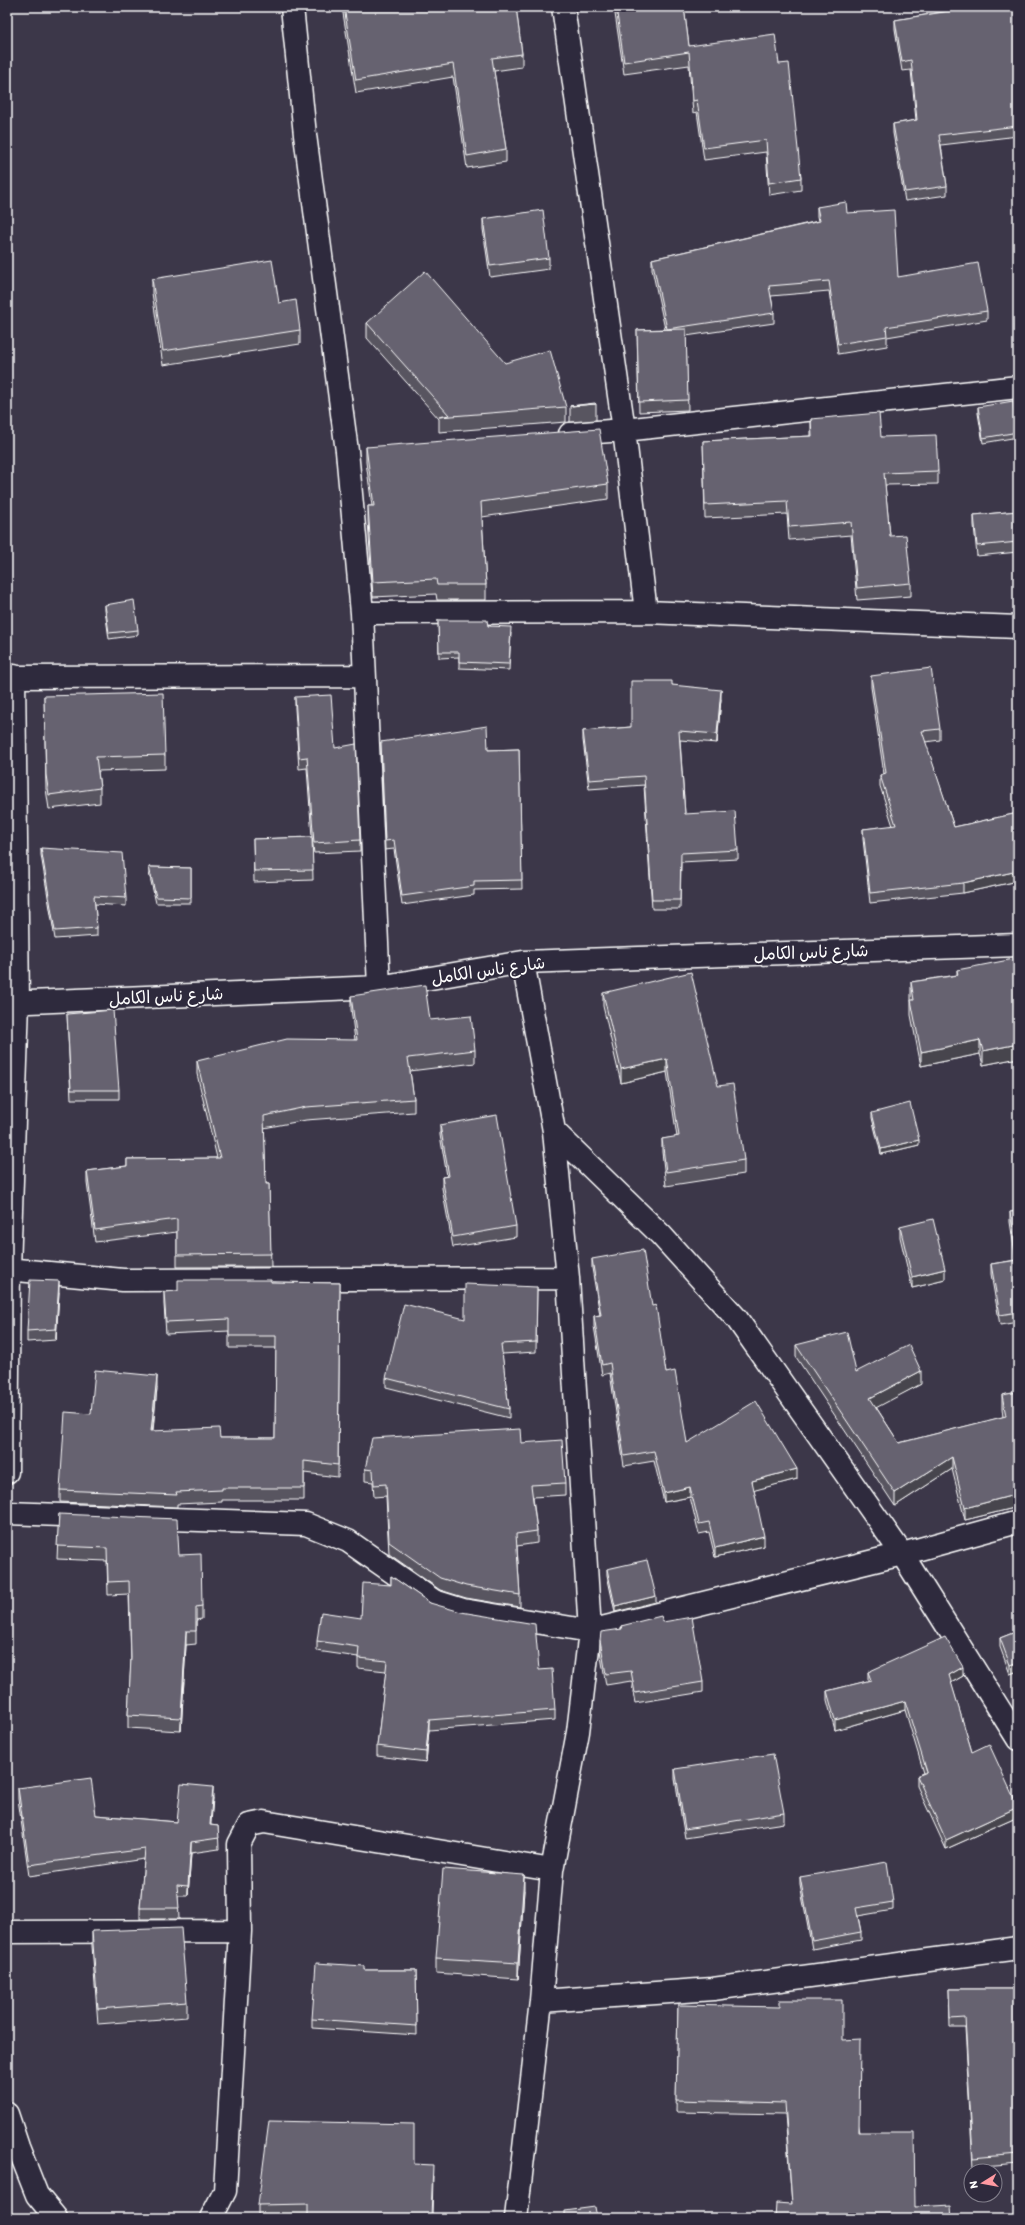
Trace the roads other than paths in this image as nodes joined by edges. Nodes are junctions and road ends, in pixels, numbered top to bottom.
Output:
1 (292, 7) edge
2 (563, 7) edge
3 (1018, 387) edge
4 (624, 430) junction
5 (553, 435) edge
6 (371, 449) edge
7 (347, 451) junction
8 (646, 612) junction
9 (362, 614) junction
10 (1018, 627) edge
11 (10, 676) edge
12 (364, 676) junction
13 (1018, 945) edge
14 (523, 962) junction
15 (379, 987) junction
16 (12, 1003) edge
17 (554, 1130) junction
18 (8, 1269) edge
19 (568, 1278) junction
20 (7, 1472) edge
21 (7, 1513) edge
22 (1018, 1522) edge
23 (902, 1554) junction
24 (590, 1631) junction
25 (1018, 1739) edge
26 (552, 1870) junction
27 (240, 1931) junction
28 (7, 1932) edge
29 (1018, 1948) edge
30 (541, 2001) junction
31 (7, 2114) edge
32 (56, 2218) edge
33 (211, 2218) edge
34 (516, 2218) edge

1 - 7 street
2 - 4 street
3 - 4 street
4 - 5 street
4 - 8 street
6 - 7 street
7 - 9 street
8 - 9 street
8 - 10 street
9 - 12 street
11 - 12 street
11 - 16 street
12 - 15 street
13 - 14 street, شارع ناس الكامل
14 - 15 street, شارع ناس الكامل
14 - 17 street
15 - 16 street, شارع ناس الكامل
16 - 18 street
17 - 19 street
17 - 23 street
18 - 19 street
18 - 20 street
19 - 24 street
21 - 24 street
22 - 23 street
23 - 24 street
23 - 25 street
24 - 26 street
26 - 27 street
26 - 30 street
27 - 28 street
27 - 33 street
29 - 30 street
30 - 34 street
31 - 32 street

